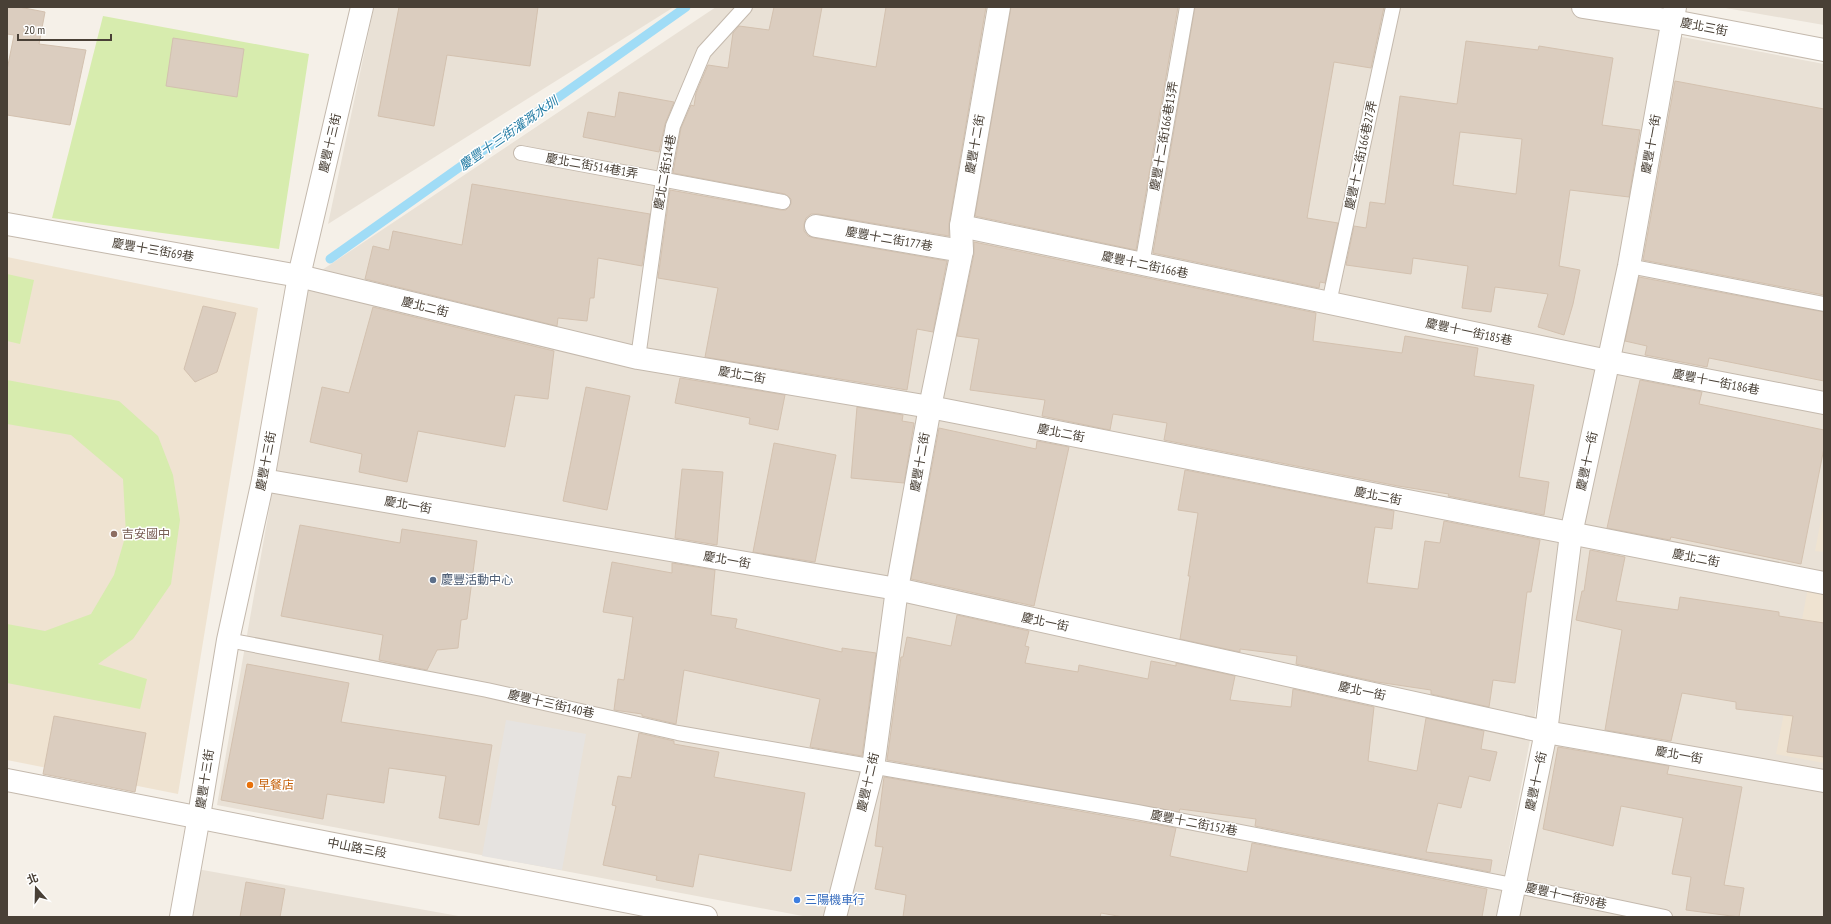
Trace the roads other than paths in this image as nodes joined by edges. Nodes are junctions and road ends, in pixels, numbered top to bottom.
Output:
1 (362, 7) edge
2 (745, 7) edge
3 (999, 7) edge
4 (1187, 7) edge
5 (1394, 7) edge
6 (1583, 7) edge
7 (1674, 14) edge
8 (1824, 50) edge
9 (521, 153) dead end
10 (663, 179) junction
11 (783, 202) dead end
12 (7, 224) edge
13 (816, 226) dead end
14 (961, 226) junction
15 (962, 251) junction
16 (1142, 265) junction
17 (1629, 266) junction
18 (299, 276) junction
19 (1329, 303) junction
20 (1824, 304) edge
21 (638, 358) junction
22 (1608, 361) junction
23 (1824, 404) edge
24 (930, 407) junction
25 (263, 480) junction
26 (1571, 534) junction
27 (1824, 583) edge
28 (897, 589) junction
29 (228, 640) junction
30 (1546, 732) junction
31 (873, 768) junction
32 (7, 780) edge
33 (1824, 781) edge
34 (199, 816) junction
35 (1514, 885) junction
36 (180, 917) edge
37 (706, 917) edge
38 (835, 917) edge
39 (1508, 917) edge
40 (1665, 917) edge

1 - 18 street, 慶豐十三街
2 - 10 lane, 慶北二街514巷
3 - 14 street, 慶豐十二街
4 - 16 lane, 慶豐十二街166巷13弄
5 - 19 lane, 慶豐十二街166巷27弄
6 - 7 street, 慶北三街
7 - 8 street, 慶北三街
7 - 17 street, 慶豐十一街
9 - 10 lane, 慶北二街514巷1弄
10 - 11 lane, 慶北二街514巷1弄
10 - 21 lane, 慶北二街514巷
12 - 18 street, 慶豐十三街69巷
13 - 15 street, 慶豐十二街177巷
14 - 15 street, 慶豐十二街
14 - 16 street, 慶豐十二街166巷
15 - 24 street, 慶豐十二街
16 - 19 street, 慶豐十二街166巷
17 - 20 lane
17 - 22 street, 慶豐十一街
18 - 21 street, 慶北二街
18 - 25 street, 慶豐十三街
19 - 22 street, 慶豐十一街185巷
21 - 24 street, 慶北二街
22 - 23 street, 慶豐十一街186巷
22 - 26 street, 慶豐十一街
24 - 26 street, 慶北二街
24 - 28 street, 慶豐十二街
25 - 28 street, 慶北一街
25 - 29 street, 慶豐十三街
26 - 27 street, 慶北二街
26 - 30 street, 慶豐十一街
28 - 30 street, 慶北一街
28 - 31 street, 慶豐十二街
29 - 31 lane, 慶豐十三街140巷
29 - 34 street, 慶豐十三街
30 - 33 street, 慶北一街
30 - 35 street, 慶豐十一街
31 - 35 lane, 慶豐十二街152巷
31 - 38 street, 慶豐十二街
32 - 34 street, 中山路三段
34 - 36 street, 慶豐十三街
34 - 37 street, 中山路三段
35 - 39 street, 慶豐十一街
35 - 40 lane, 慶豐十一街98巷

